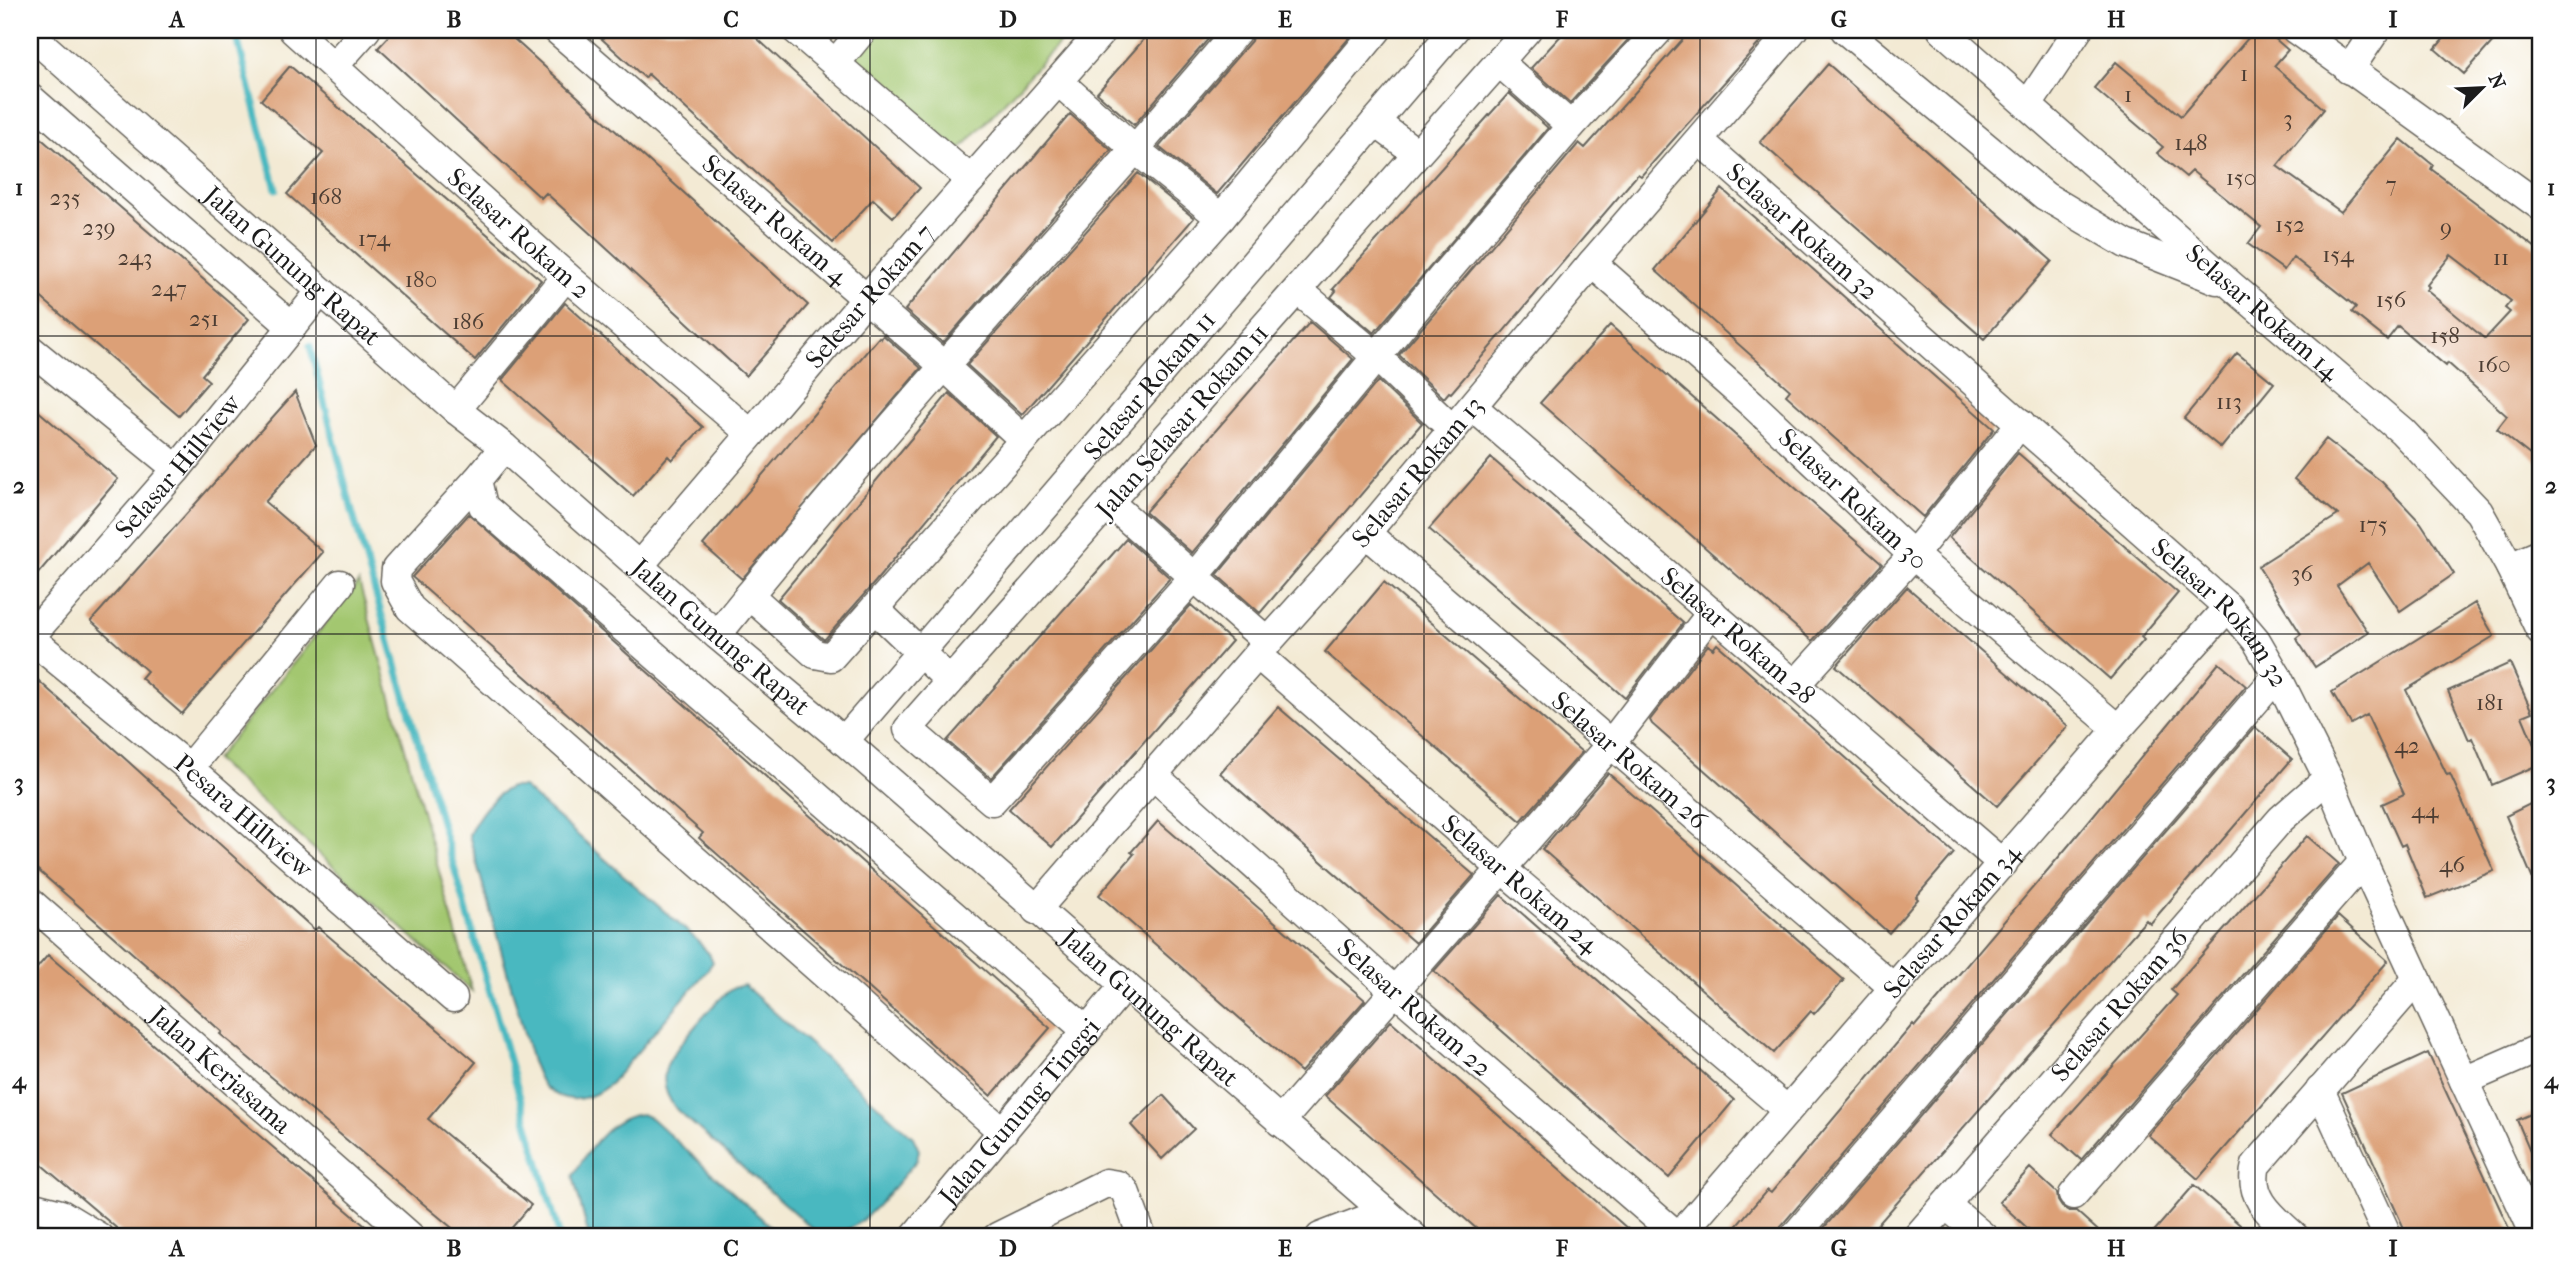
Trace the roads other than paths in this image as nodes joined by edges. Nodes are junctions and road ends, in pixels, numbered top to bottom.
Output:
1 (293, 30) edge
2 (366, 30) edge
3 (557, 30) edge
4 (796, 30) edge
5 (863, 30) edge
6 (1103, 30) edge
7 (1238, 30) edge
8 (1377, 30) edge
9 (1454, 30) edge
10 (1527, 30) edge
11 (1659, 30) edge
12 (1793, 30) edge
13 (1845, 30) edge
14 (2078, 30) edge
15 (2296, 30) edge
16 (2376, 30) edge
17 (1950, 32) edge
18 (30, 34) edge
19 (1499, 62) junction
20 (835, 64) junction
21 (334, 66) junction
22 (2349, 70) junction
23 (1059, 82) junction
24 (30, 98) edge
25 (2028, 105) junction
26 (1375, 122) junction
27 (1571, 126) junction
28 (1699, 140) junction
29 (1136, 150) junction
30 (1417, 153) junction
31 (971, 180) junction
32 (2540, 206) edge
33 (1221, 218) junction
34 (1592, 263) junction
35 (566, 276) junction
36 (2232, 286) junction
37 (1298, 290) junction
38 (321, 291) junction
39 (866, 299) junction
40 (292, 327) junction
41 (30, 349) edge
42 (1377, 357) junction
43 (944, 366) junction
44 (1473, 407) junction
45 (456, 410) junction
46 (2021, 423) junction
47 (1452, 429) junction
48 (750, 433) junction
49 (1023, 439) junction
50 (504, 447) junction
51 (177, 469) junction
52 (477, 480) junction
53 (1110, 503) junction
54 (1366, 533) junction
55 (2540, 554) edge
56 (1913, 555) junction
57 (639, 566) junction
58 (2510, 567) junction
59 (1195, 576) junction
60 (340, 584) dead end
61 (749, 595) junction
62 (2228, 607) junction
63 (875, 609) junction
64 (1712, 612) junction
65 (2540, 630) edge
66 (717, 635) junction
67 (30, 637) edge
68 (1263, 648) junction
69 (920, 653) junction
70 (2277, 676) junction
71 (950, 681) junction
72 (1794, 685) junction
73 (2118, 729) junction
74 (844, 741) junction
75 (1610, 745) junction
76 (189, 768) junction
77 (1153, 775) junction
78 (2328, 778) junction
79 (2363, 862) junction
80 (2003, 864) junction
81 (1501, 868) junction
82 (30, 902) edge
83 (1037, 910) junction
84 (2417, 979) junction
85 (1125, 985) junction
86 (1894, 988) junction
87 (1395, 991) junction
88 (453, 998) dead end
89 (1087, 1031) junction
90 (2540, 1048) edge
91 (2464, 1081) junction
92 (2320, 1090) junction
93 (1787, 1110) junction
94 (1280, 1122) junction
95 (1003, 1132) junction
96 (2073, 1195) dead end
97 (1946, 1205) junction
98 (30, 1206) edge
99 (1385, 1212) junction
100 (1037, 1229) edge
101 (99, 1237) edge
102 (411, 1237) edge
103 (914, 1237) edge
104 (997, 1237) edge
105 (1142, 1237) edge
106 (1320, 1237) edge
107 (1414, 1237) edge
108 (1678, 1237) edge
109 (1794, 1237) edge
110 (1917, 1237) edge
111 (1984, 1237) edge
112 (2295, 1237) edge
113 (2388, 1237) edge
114 (2536, 1237) edge

1 - 21 street, Selasar Rokam 2
2 - 21 street
3 - 39 street, Selasar Rokam 4
4 - 20 street
5 - 20 street
6 - 23 street, Selesar Rokam 7
7 - 29 street
8 - 33 street
9 - 26 street, Selasar Rokam 11
10 - 19 street, Jalan Selasar Rokam 11
11 - 27 street
12 - 28 street, Selasar Rokam 13
13 - 36 street
14 - 25 street
15 - 22 street
16 - 22 street
17 - 25 street, Selasar Rokam 14
18 - 38 street, Jalan Gunung Rapat
19 - 27 street
19 - 30 street, Jalan Selasar Rokam 11
20 - 31 street
21 - 35 street, Selasar Rokam 2
22 - 32 street
23 - 29 street
23 - 31 street, Selesar Rokam 7
24 - 40 street
25 - 36 street, Selasar Rokam 14
26 - 30 street
26 - 69 street, Selasar Rokam 11
27 - 42 street
28 - 34 street, Selasar Rokam 13
28 - 46 street, Selasar Rokam 32
29 - 33 street
29 - 43 street
30 - 37 street, Jalan Selasar Rokam 11
31 - 39 street, Selesar Rokam 7
33 - 49 street
34 - 44 street, Selasar Rokam 13
34 - 56 street, Selasar Rokam 30
35 - 45 street
35 - 48 street, Selasar Rokam 2
36 - 58 street, Selasar Rokam 14
37 - 42 street
37 - 53 street, Jalan Selasar Rokam 11
38 - 40 street, Selasar Hillview
38 - 45 street, Jalan Gunung Rapat
39 - 43 street, Selasar Rokam 4
39 - 48 street, Selesar Rokam 7
40 - 51 street, Selasar Hillview
41 - 51 street
42 - 47 street
42 - 59 street
43 - 49 street, Selasar Rokam 4
43 - 61 street
44 - 47 street, Selasar Rokam 13
44 - 64 street, Selasar Rokam 28
45 - 50 street, Jalan Gunung Rapat
46 - 56 street
46 - 62 street, Selasar Rokam 32
47 - 54 street, Selasar Rokam 13
48 - 57 street, Selesar Rokam 7
49 - 63 street
50 - 52 street
50 - 57 street, Jalan Gunung Rapat
51 - 67 street, Selasar Hillview
52 - 89 street
52 - 95 street
53 - 59 street, Selasar Rokam 24
53 - 71 street, Jalan Selasar Rokam 11
54 - 68 street, Selasar Rokam 13
54 - 75 street, Selasar Rokam 26
55 - 58 street
56 - 72 street
56 - 73 street, Selasar Rokam 30
57 - 66 street, Jalan Gunung Rapat
58 - 65 street, Selasar Rokam 14
59 - 68 street, Selasar Rokam 24
59 - 71 street, Jalan Selasar Rokam 11
60 - 76 street
61 - 63 street
61 - 66 street
62 - 70 street, Selasar Rokam 32
62 - 73 street, Selasar Rokam 34
63 - 69 street
64 - 72 street, Selasar Rokam 28
64 - 75 street
66 - 74 street, Jalan Gunung Rapat
67 - 76 street, Pesara Hillview
68 - 77 street, Selasar Rokam 13
68 - 81 street, Selasar Rokam 24
69 - 71 street
69 - 74 street, Selasar Rokam 11
70 - 78 street, Selasar Rokam 32
70 - 109 street
72 - 80 street, Selasar Rokam 28
73 - 80 street, Selasar Rokam 34
74 - 83 street, Jalan Gunung Rapat
75 - 81 street
75 - 86 street, Selasar Rokam 26
76 - 88 street, Pesara Hillview
77 - 83 street, Selasar Rokam 13
77 - 87 street, Selasar Rokam 22
78 - 79 street, Selasar Rokam 32
78 - 97 street, Selasar Rokam 36
79 - 84 street, Selasar Rokam 32
79 - 96 street
80 - 86 street, Selasar Rokam 34
81 - 87 street
81 - 93 street, Selasar Rokam 24
82 - 102 street, Jalan Kerjasama
83 - 85 street, Jalan Gunung Rapat
84 - 91 street, Selasar Rokam 32
84 - 92 street
85 - 89 street, Jalan Gunung Tinggi
85 - 94 street, Jalan Gunung Rapat
86 - 93 street, Selasar Rokam 34
87 - 94 street
87 - 108 street, Selasar Rokam 22
89 - 95 street, Jalan Gunung Tinggi
90 - 91 street
91 - 114 street, Selasar Rokam 32
92 - 112 street
92 - 113 street
93 - 108 street, Selasar Rokam 34
94 - 99 street, Jalan Gunung Rapat
95 - 103 street, Jalan Gunung Tinggi
97 - 110 street, Selasar Rokam 36
97 - 111 street
98 - 101 street
99 - 106 street
99 - 107 street, Jalan Gunung Rapat
100 - 104 street
100 - 105 street

